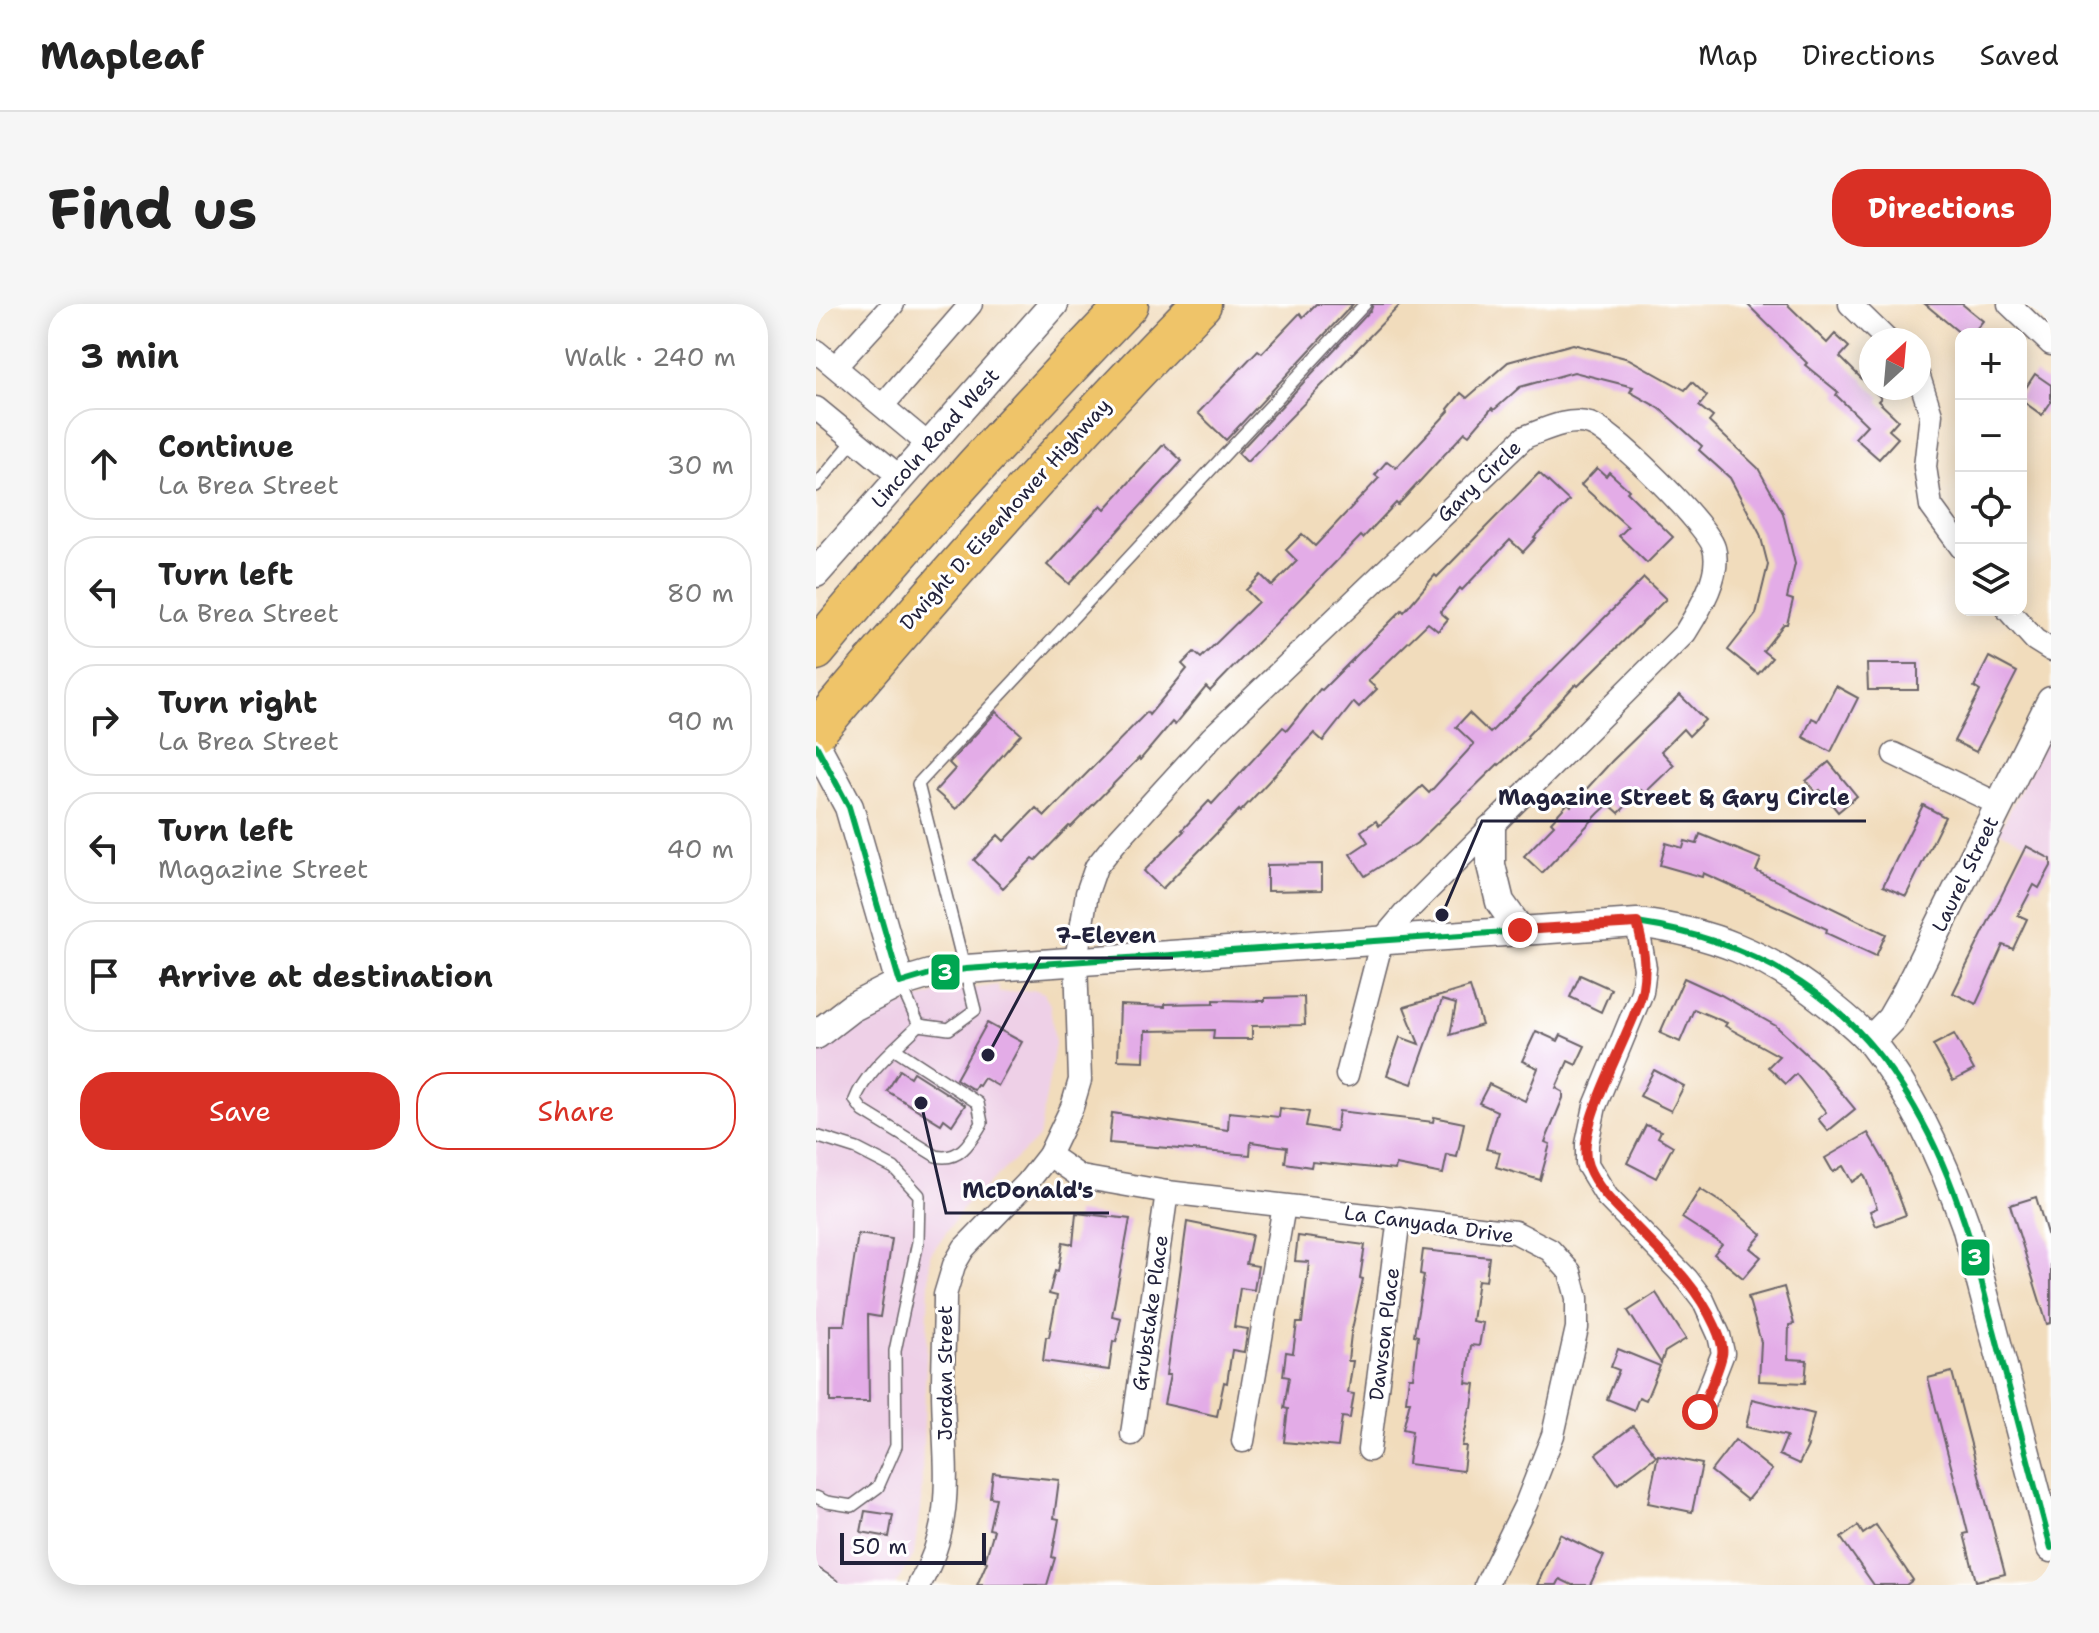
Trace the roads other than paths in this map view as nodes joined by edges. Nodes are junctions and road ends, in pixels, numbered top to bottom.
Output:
1 (893, 304) edge
2 (971, 304) edge
3 (1054, 304) edge
4 (1128, 304) edge
5 (1201, 304) edge
6 (1365, 304) edge
7 (1850, 304) edge
8 (2009, 304) edge
9 (1875, 328) edge
10 (2051, 344) edge
11 (816, 351) edge
12 (836, 366) junction
13 (1926, 400) edge
14 (883, 405) junction
15 (816, 408) edge
16 (854, 440) junction
17 (929, 445) junction
18 (900, 477) junction
19 (816, 486) edge
20 (1959, 544) edge
21 (892, 559) junction
22 (816, 573) edge
23 (816, 613) edge
24 (2013, 616) edge
25 (816, 650) edge
26 (2051, 650) edge
27 (2047, 718) edge
28 (816, 731) edge
29 (816, 745) edge
30 (1894, 754) dead end
31 (2000, 805) junction
32 (1491, 829) junction
33 (1637, 923) junction
34 (1520, 930) junction
35 (1382, 940) junction
36 (1076, 960) junction
37 (966, 969) junction
38 (900, 983) junction
39 (919, 1025) junction
40 (816, 1035) edge
41 (1870, 1041) junction
42 (895, 1049) junction
43 (1347, 1075) dead end
44 (816, 1136) edge
45 (1049, 1155) junction
46 (1167, 1192) junction
47 (1284, 1206) junction
48 (1399, 1218) junction
49 (1700, 1412) dead end
50 (1132, 1434) dead end
51 (1243, 1441) dead end
52 (1369, 1450) dead end
53 (816, 1497) edge
54 (2051, 1548) edge
55 (816, 1574) edge
56 (833, 1585) edge
57 (919, 1585) edge
58 (1486, 1585) edge

1 - 12 street
2 - 14 street
3 - 17 street, Lincoln Road West
4 - 21 highway
5 - 28 highway, Dwight D. Eisenhower Highway
6 - 37 lane
7 - 9 street
8 - 10 street
11 - 12 street
12 - 14 street
13 - 20 street
14 - 17 street
15 - 16 street
16 - 18 street
16 - 19 lane
17 - 18 street, Lincoln Road West
18 - 22 street, Lincoln Road West
21 - 23 highway
21 - 25 highway
24 - 26 street
27 - 31 street, Laurel Street
29 - 38 street
30 - 31 street
31 - 41 street, Laurel Street
32 - 34 street
32 - 35 street, Gary Circle
32 - 36 street, Gary Circle
33 - 34 street
33 - 41 street
33 - 49 street
34 - 35 street
35 - 36 street
35 - 43 street
36 - 37 street
36 - 45 street, Jordan Street
37 - 38 street
37 - 39 lane
38 - 39 lane
38 - 40 street
39 - 42 lane
41 - 54 street
42 - 42 lane
44 - 53 lane
45 - 46 street, La Canyada Drive
45 - 57 street, Jordan Street
46 - 47 street, La Canyada Drive
46 - 50 street, Grubstake Place
47 - 48 street, La Canyada Drive
47 - 51 street
48 - 52 street, Dawson Place
48 - 58 street, La Canyada Drive
55 - 56 lane

